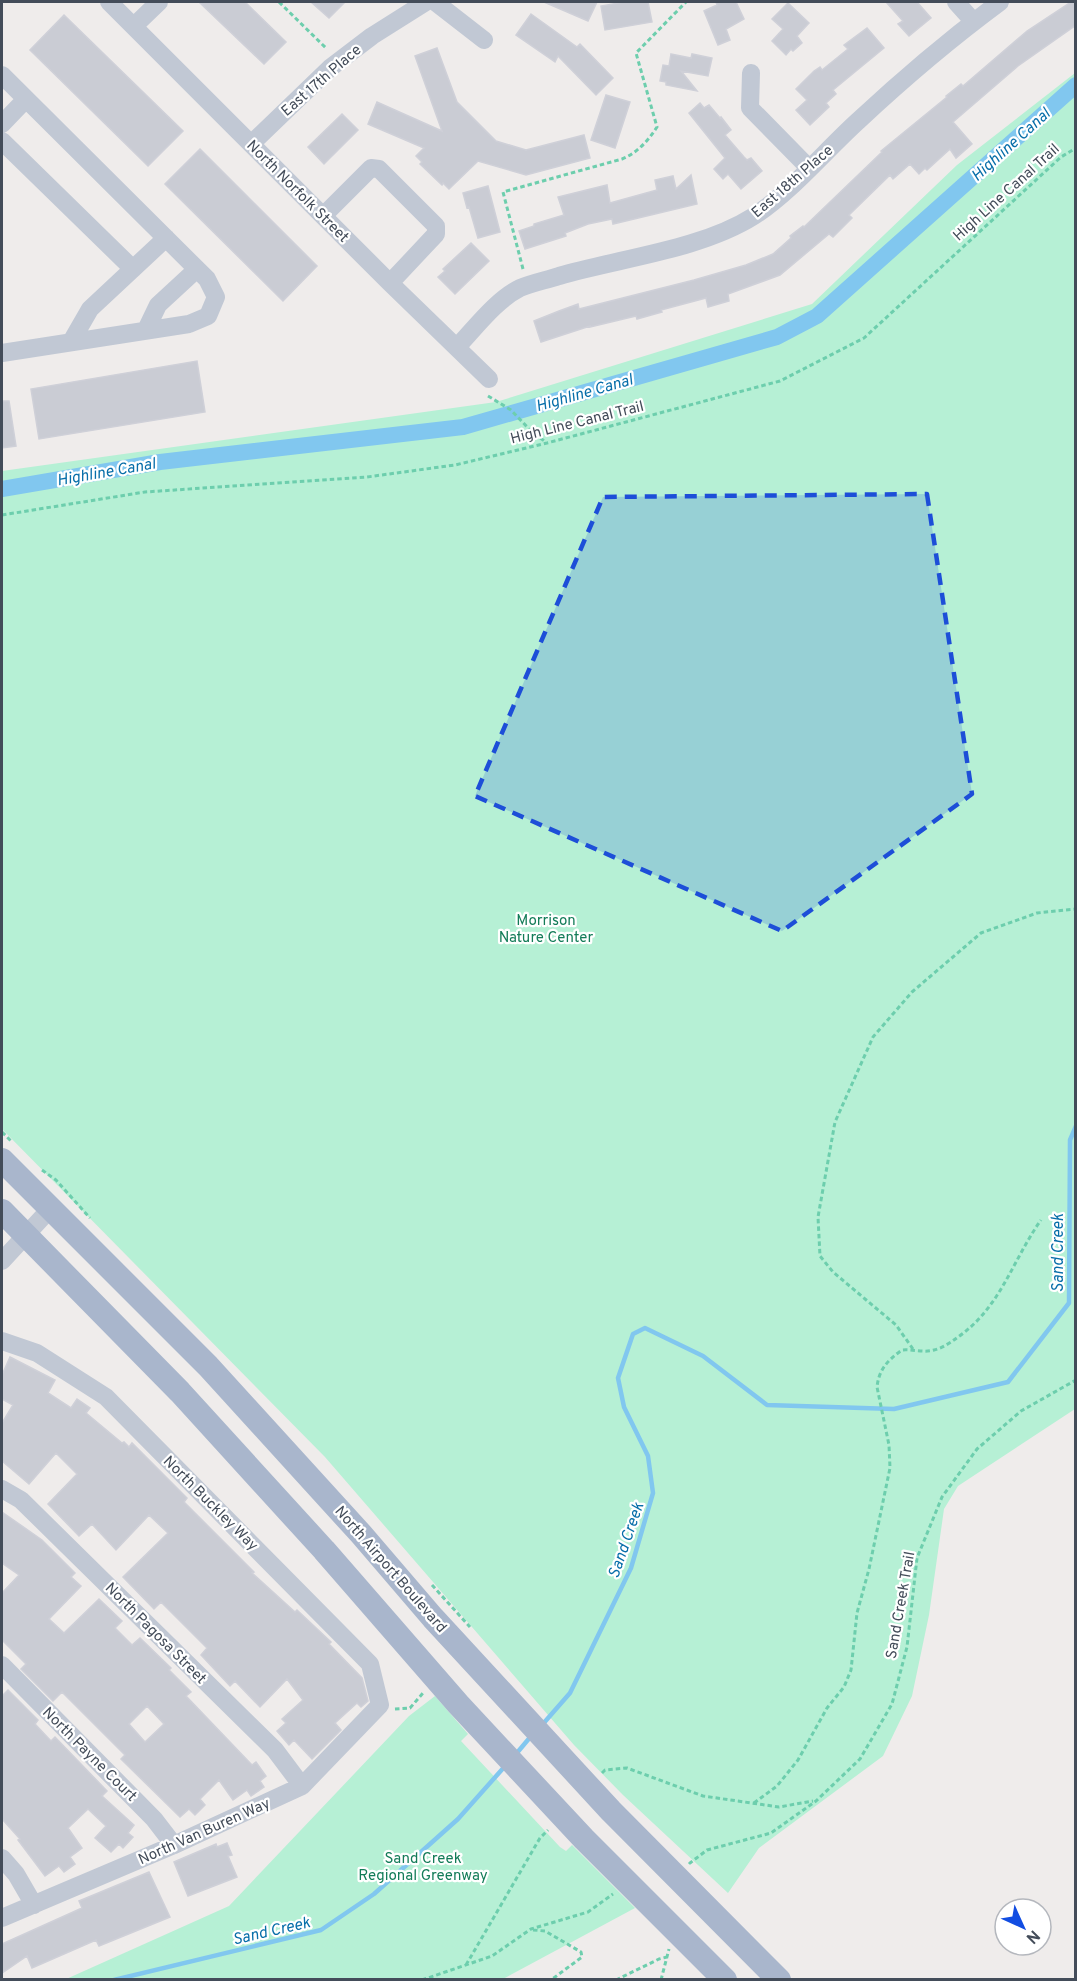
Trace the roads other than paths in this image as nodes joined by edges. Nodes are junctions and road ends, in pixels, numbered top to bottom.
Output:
1 (109, 2) edge
2 (159, 2) edge
3 (426, 2) edge
4 (435, 2) edge
5 (956, 2) edge
6 (1000, 2) edge
7 (973, 21) junction
8 (134, 26) junction
9 (484, 40) dead end
10 (751, 73) dead end
11 (2, 75) edge
12 (26, 99) junction
13 (2, 124) edge
14 (2, 141) edge
15 (251, 144) junction
16 (809, 168) junction
17 (323, 216) junction
18 (166, 238) junction
19 (133, 269) junction
20 (197, 269) junction
21 (390, 283) junction
22 (146, 330) junction
23 (71, 342) junction
24 (457, 347) junction
25 (2, 353) edge
26 (488, 378) road end
27 (2, 1160) edge
28 (50, 1209) junction
29 (2, 1211) edge
30 (26, 1236) junction
31 (2, 1261) edge
32 (2, 1341) edge
33 (2, 1489) edge
34 (2, 1665) edge
35 (388, 1707) joint
36 (302, 1786) junction
37 (174, 1845) junction
38 (2, 1858) edge
39 (34, 1905) junction
40 (2, 1918) edge
41 (725, 1980) edge
42 (779, 1980) edge

1 - 8 street, North Norfolk Street
2 - 8 street
3 - 15 street, East 17th Place
4 - 9 street
5 - 7 street
6 - 7 street, East 18th Place
7 - 16 street, East 18th Place
8 - 15 street, North Norfolk Street
10 - 16 street
11 - 12 street
12 - 13 street
12 - 18 street
14 - 19 street
15 - 17 street, North Norfolk Street
16 - 24 street, East 18th Place
17 - 21 street, North Norfolk Street
17 - 21 street
18 - 19 street
18 - 20 street
19 - 23 street
20 - 22 street
20 - 22 street
21 - 24 street, North Norfolk Street
22 - 23 street
23 - 25 street
24 - 26 street, North Norfolk Street
27 - 28 main road, North Airport Boulevard
28 - 30 street
28 - 42 main road, North Airport Boulevard
29 - 30 main road
30 - 31 street
30 - 41 main road
32 - 35 street, North Buckley Way
33 - 36 street, North Pagosa Street
34 - 37 street, North Payne Court
35 - 36 street, North Van Buren Way
36 - 37 street, North Van Buren Way
37 - 39 street, North Van Buren Way
38 - 39 street
39 - 40 street, North Van Buren Way

